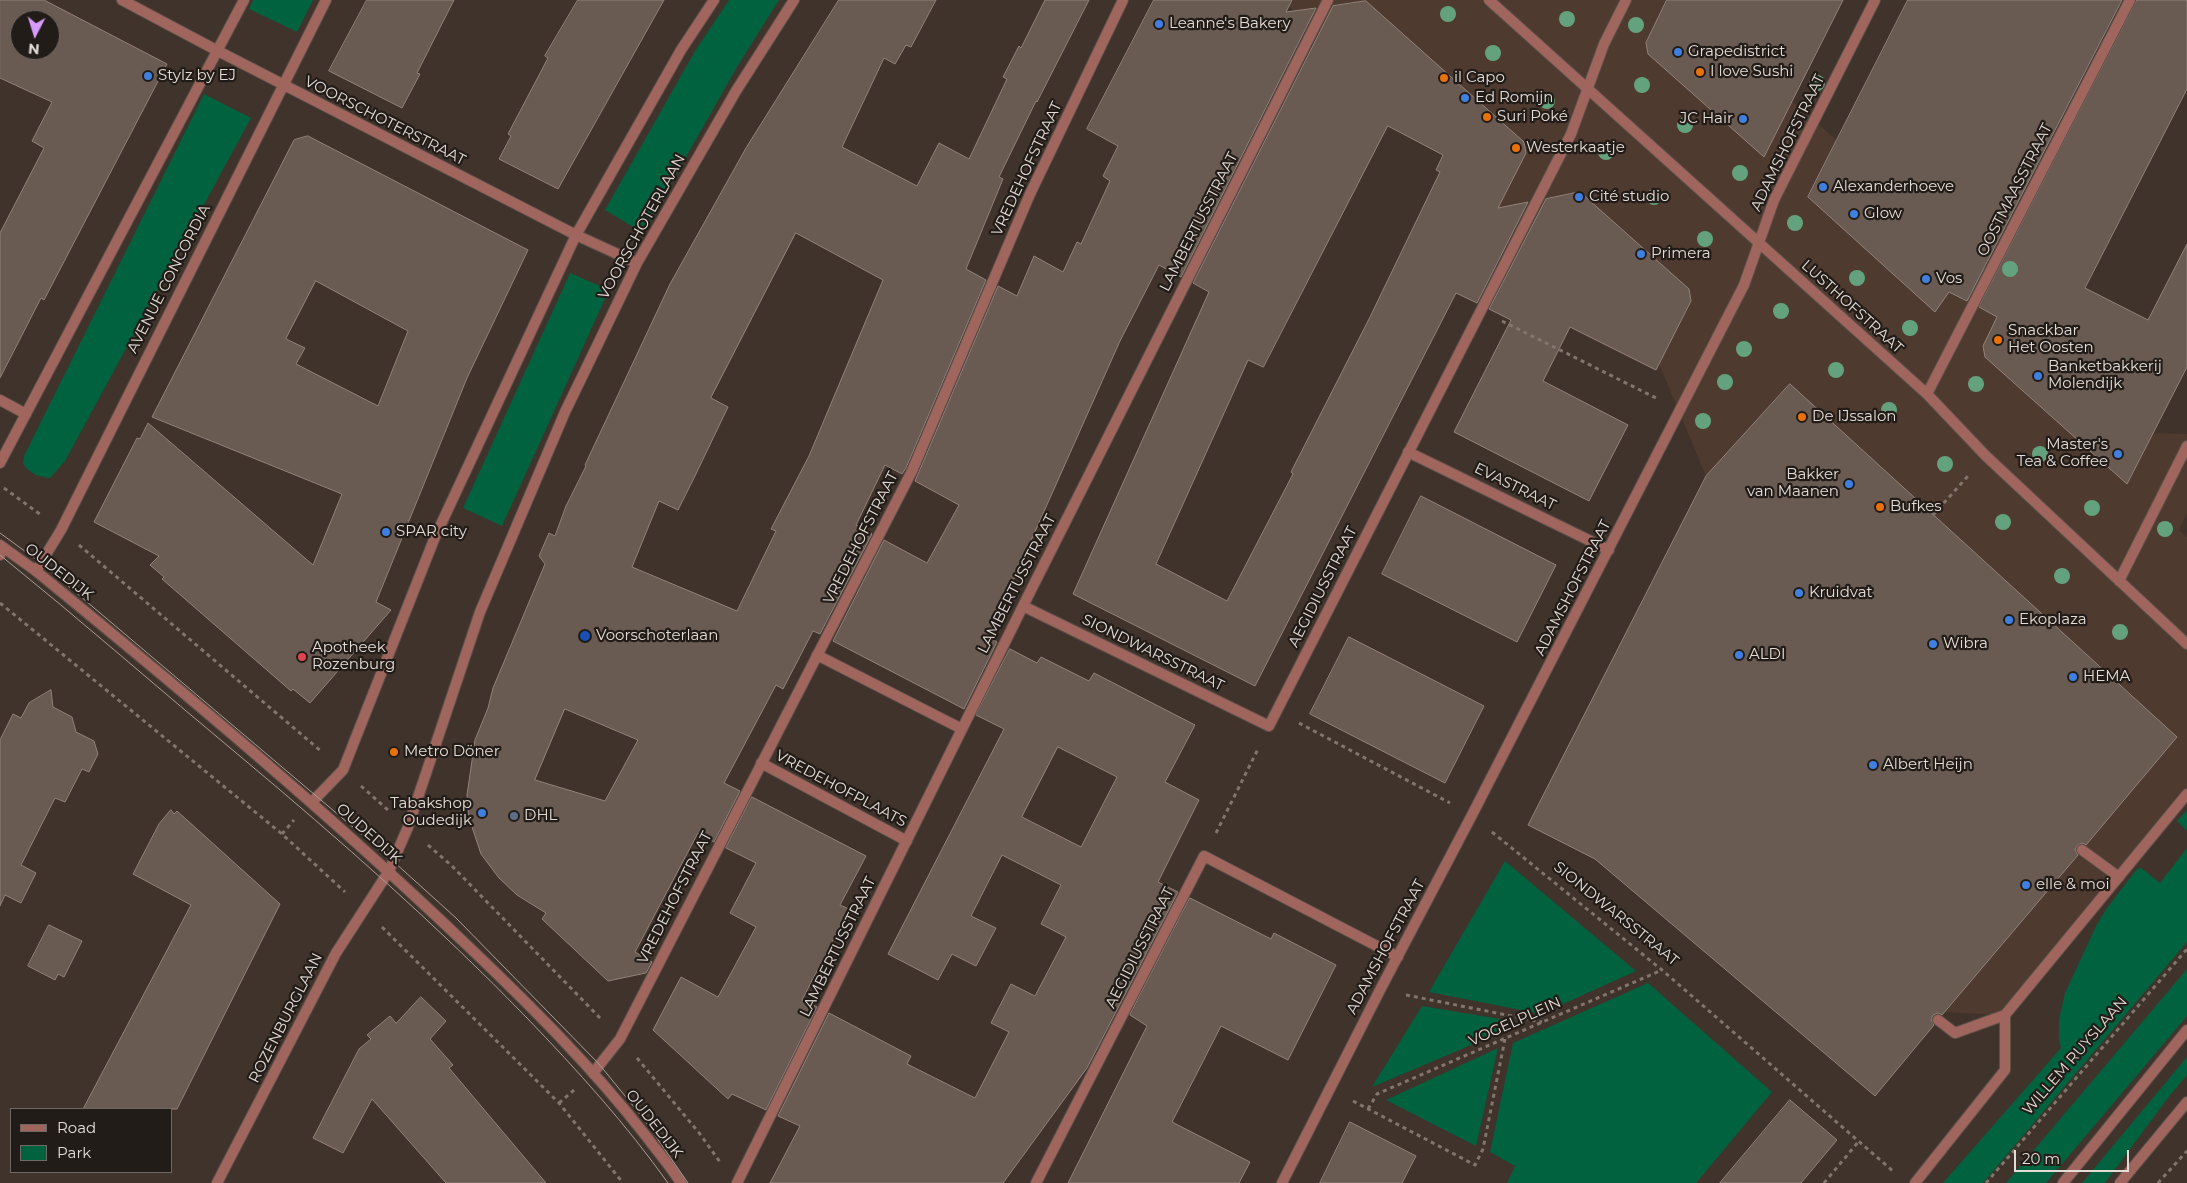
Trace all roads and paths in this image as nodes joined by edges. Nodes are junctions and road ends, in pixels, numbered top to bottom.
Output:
1 (122, 0) edge
2 (244, 0) edge
3 (326, 0) edge
4 (714, 0) edge
5 (794, 0) edge
6 (1124, 0) edge
7 (1328, 0) edge
8 (1489, 0) edge
9 (1626, 0) edge
10 (1875, 0) edge
11 (2130, 0) edge
12 (218, 51) junction
13 (282, 85) junction
14 (1588, 89) junction
15 (576, 235) junction
16 (1759, 243) junction
17 (637, 263) junction
18 (1481, 310) junction
19 (1927, 394) junction
20 (0, 400) edge
21 (1681, 410) junction
22 (26, 414) junction
23 (2187, 446) edge
24 (1408, 452) junction
25 (1986, 456) junction
26 (0, 463) edge
27 (1933, 515) dead end
28 (1, 549) edge
29 (1609, 550) junction
30 (36, 571) junction
31 (2119, 581) junction
32 (0, 603) edge
33 (1023, 606) junction
34 (2187, 644) edge
35 (816, 655) junction
36 (1276, 710) junction
37 (1269, 726) junction
38 (962, 729) junction
39 (761, 763) junction
40 (2187, 794) edge
41 (312, 802) junction
42 (1472, 815) junction
43 (907, 841) junction
44 (2082, 850) dead end
45 (1204, 856) junction
46 (388, 871) junction
47 (2119, 877) junction
48 (363, 909) junction
49 (2187, 948) edge
50 (1398, 957) junction
51 (1662, 970) junction
52 (1380, 990) junction
53 (2005, 1015) junction
54 (1938, 1020) dead end
55 (1543, 1022) junction
56 (2187, 1030) edge
57 (1505, 1038) junction
58 (592, 1073) junction
59 (1329, 1090) junction
60 (2187, 1102) edge
61 (1368, 1109) junction
62 (1859, 1141) junction
63 (2187, 1151) edge
64 (1900, 1177) dead end
65 (217, 1183) edge
66 (622, 1183) edge
67 (681, 1183) edge
68 (737, 1183) edge
69 (1036, 1183) edge
70 (1282, 1183) edge
71 (1824, 1183) edge
72 (1915, 1183) edge
73 (1986, 1183) edge
74 (2063, 1183) edge
75 (2120, 1183) edge
76 (2158, 1183) edge

1 - 12 street, VOORSCHOTERSTRAAT
2 - 12 street
3 - 13 street, AVENUE CONCORDIA
4 - 15 street
5 - 17 street, VOORSCHOTERLAAN
6 - 35 street, VREDEHOFSTRAAT
7 - 33 street, LAMBERTUSSTRAAT
8 - 14 street, LUSTHOFSTRAAT
9 - 14 street, AEGIDIUSSTRAAT
10 - 16 street, ADAMSHOFSTRAAT
11 - 19 street, OOSTMAASSTRAAT
12 - 13 street, VOORSCHOTERSTRAAT
12 - 22 street
13 - 15 street, VOORSCHOTERSTRAAT
13 - 30 street, AVENUE CONCORDIA
14 - 16 street, LUSTHOFSTRAAT
14 - 18 street, AEGIDIUSSTRAAT
15 - 17 street, VOORSCHOTERSTRAAT
15 - 41 street
16 - 19 street, LUSTHOFSTRAAT
16 - 21 street, ADAMSHOFSTRAAT
17 - 46 street, VOORSCHOTERLAAN
18 - 21 path
18 - 24 street, AEGIDIUSSTRAAT
19 - 25 street, LUSTHOFSTRAAT
20 - 22 street
21 - 29 street, ADAMSHOFSTRAAT
22 - 26 street
23 - 31 street
24 - 29 street, EVASTRAAT
24 - 36 street, AEGIDIUSSTRAAT
25 - 27 path
25 - 31 street, LUSTHOFSTRAAT
28 - 30 street, OUDEDIJK
29 - 42 street, ADAMSHOFSTRAAT
30 - 41 street, OUDEDIJK
31 - 34 street, LUSTHOFSTRAAT
32 - 48 path
33 - 37 street, SIONDWARSSTRAAT
33 - 38 street, LAMBERTUSSTRAAT
35 - 38 street
35 - 39 street, VREDEHOFSTRAAT
36 - 37 street, AEGIDIUSSTRAAT
36 - 42 path, SIONDWARSSTRAAT
37 - 45 path
38 - 43 street, LAMBERTUSSTRAAT
39 - 43 street, VREDEHOFPLAATS
39 - 58 street, VREDEHOFSTRAAT
40 - 47 street
41 - 46 street, OUDEDIJK
42 - 50 street, ADAMSHOFSTRAAT
42 - 51 path, SIONDWARSSTRAAT
43 - 68 street, LAMBERTUSSTRAAT
44 - 47 street
45 - 50 street
45 - 69 street, AEGIDIUSSTRAAT
46 - 48 street, ROZENBURGLAAN
46 - 58 street, OUDEDIJK
47 - 53 street
48 - 65 street, ROZENBURGLAAN
48 - 66 path
49 - 73 path, WILLEM RUYSLAAN
50 - 52 street, ADAMSHOFSTRAAT
51 - 55 path, VOGELPLEIN
51 - 62 path, SIONDWARSSTRAAT
52 - 55 path
52 - 59 street, ADAMSHOFSTRAAT
53 - 54 street
53 - 72 street
55 - 57 path, VOGELPLEIN
56 - 74 street
57 - 61 path, VOGELPLEIN
57 - 61 path
58 - 67 street, OUDEDIJK
59 - 61 path
59 - 70 street, ADAMSHOFSTRAAT
60 - 75 street
62 - 64 path, SIONDWARSSTRAAT
62 - 71 path
63 - 76 path

